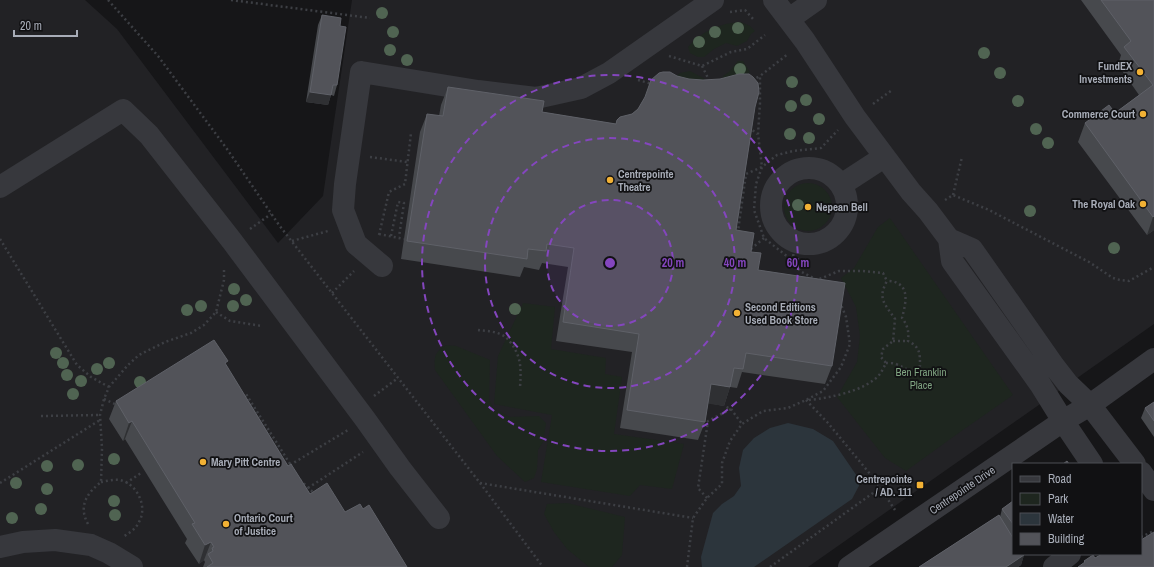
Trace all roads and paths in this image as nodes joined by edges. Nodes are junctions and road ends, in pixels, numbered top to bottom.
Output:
1 (108, 0) edge
2 (231, 0) edge
3 (713, 0) edge
4 (774, 0) edge
5 (816, 0) edge
6 (250, 1) edge
7 (370, 18) dead end
8 (788, 19) junction
9 (765, 35) dead end
10 (788, 54) dead end
11 (669, 56) dead end
12 (702, 66) junction
13 (760, 76) junction
14 (637, 80) dead end
15 (746, 82) edge
16 (656, 86) edge
17 (712, 86) edge
18 (892, 90) dead end
19 (869, 106) dead end
20 (748, 126) edge
21 (838, 130) dead end
22 (411, 132) dead end
23 (758, 134) junction
24 (352, 137) junction
25 (884, 157) junction
26 (962, 157) dead end
27 (408, 162) junction
28 (762, 167) junction
29 (841, 185) junction
30 (0, 187) edge
31 (953, 195) junction
32 (939, 203) dead end
33 (271, 214) junction
34 (379, 234) junction
35 (391, 236) junction
36 (399, 237) junction
37 (742, 237) edge
38 (404, 238) dead end
39 (764, 238) junction
40 (0, 239) edge
41 (949, 239) junction
42 (232, 241) junction
43 (747, 243) edge
44 (751, 249) junction
45 (748, 251) edge
46 (793, 251) junction
47 (376, 261) junction
48 (1154, 267) edge
49 (817, 280) junction
50 (887, 281) junction
51 (822, 285) edge
52 (332, 293) junction
53 (839, 300) edge
54 (216, 312) junction
55 (902, 318) junction
56 (895, 320) junction
57 (262, 326) dead end
58 (478, 330) dead end
59 (893, 341) junction
60 (908, 341) junction
61 (1154, 359) edge
62 (886, 363) junction
63 (398, 378) junction
64 (109, 387) junction
65 (520, 388) dead end
66 (240, 398) edge
67 (104, 399) junction
68 (806, 400) junction
69 (1090, 405) junction
70 (724, 406) dead end
71 (124, 408) edge
72 (368, 409) junction
73 (731, 409) junction
74 (100, 415) junction
75 (41, 416) dead end
76 (100, 420) junction
77 (1063, 421) junction
78 (742, 424) junction
79 (366, 450) dead end
80 (1091, 463) edge
81 (1134, 463) edge
82 (290, 465) junction
83 (294, 471) edge
84 (141, 473) dead end
85 (1142, 473) edge
86 (297, 477) edge
87 (101, 482) junction
88 (0, 483) edge
89 (126, 483) junction
90 (480, 483) junction
91 (308, 488) junction
92 (880, 488) junction
93 (1154, 490) edge
94 (317, 496) edge
95 (1142, 497) edge
96 (707, 498) junction
97 (439, 518) dead end
98 (692, 518) junction
99 (906, 528) junction
100 (91, 529) dead end
101 (1154, 531) edge
102 (1142, 537) edge
103 (121, 539) dead end
104 (0, 548) edge
105 (1069, 555) edge
106 (132, 567) edge
107 (543, 567) edge
108 (687, 567) edge
109 (770, 567) edge
110 (849, 567) edge
111 (1054, 567) edge

1 - 33 path
2 - 6 path
3 - 24 street
4 - 8 street
5 - 8 street
6 - 7 path
8 - 25 street
9 - 12 path
10 - 13 path
11 - 12 path
12 - 17 path
13 - 15 path
13 - 23 path
14 - 16 path
18 - 19 path
20 - 23 path
21 - 28 path
22 - 27 path
23 - 28 path
24 - 27 path
24 - 47 street
25 - 29 street
25 - 41 street
26 - 31 path
27 - 34 path
28 - 37 path
28 - 39 path
29 - 46 street
29 - 46 street
30 - 42 street
31 - 32 path
31 - 48 path
33 - 42 path
33 - 52 path
34 - 35 path
34 - 47 path
35 - 36 path
35 - 36 path
36 - 38 path
39 - 44 path
39 - 46 path
40 - 64 path
41 - 69 street
41 - 77 street
42 - 54 path
42 - 72 street
43 - 44 path
44 - 45 path
46 - 49 path
47 - 52 path
49 - 50 path
49 - 51 path
50 - 55 path
50 - 56 path
52 - 63 path
53 - 68 path
54 - 57 path
54 - 64 path
55 - 56 path
55 - 60 path
56 - 59 path
58 - 65 path
59 - 60 path
59 - 62 path
60 - 62 path
61 - 69 street, Centrepointe Drive
62 - 68 path
63 - 72 path
63 - 90 path
64 - 67 path
66 - 82 path
67 - 71 path
67 - 74 path
68 - 78 path
68 - 92 path
69 - 77 street, Centrepointe Drive
69 - 81 street
70 - 73 path
72 - 82 path
72 - 97 street
73 - 78 path
73 - 96 path
74 - 75 path
74 - 76 path
76 - 87 path
76 - 88 path
77 - 80 street
77 - 99 street, Centrepointe Drive
78 - 96 path
79 - 91 path
82 - 83 path
84 - 89 path
85 - 93 street
86 - 91 path
87 - 89 path
87 - 100 path
89 - 103 path
90 - 98 path
90 - 107 path
91 - 94 path
92 - 99 path
92 - 109 path
93 - 95 street
96 - 98 path
98 - 108 path
99 - 110 street, Centrepointe Drive
101 - 102 path
104 - 106 street
105 - 111 street

